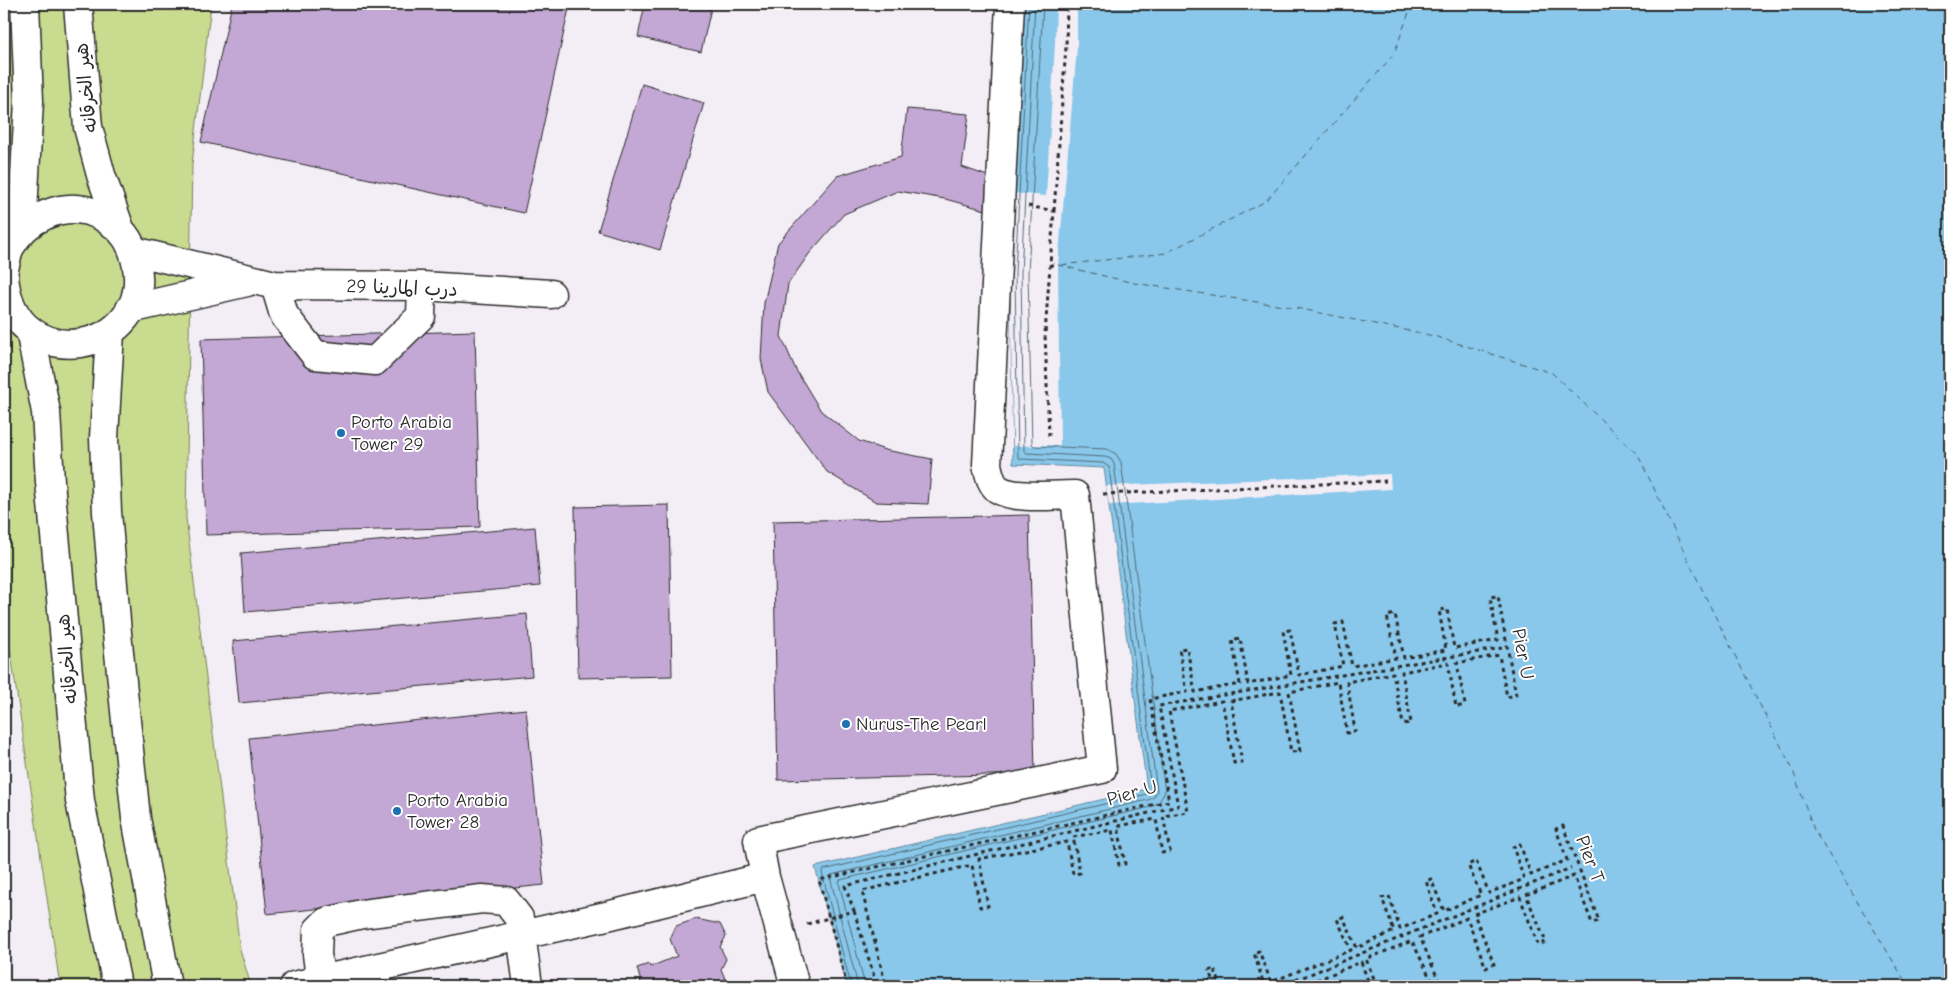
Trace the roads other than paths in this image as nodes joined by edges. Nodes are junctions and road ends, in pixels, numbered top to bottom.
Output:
1 (25, 4) edge
2 (78, 4) edge
3 (1010, 4) edge
4 (22, 230) junction
5 (127, 240) junction
6 (4, 269) edge
7 (4, 276) edge
8 (264, 283) junction
9 (422, 286) junction
10 (551, 294) dead end
11 (130, 309) junction
12 (30, 330) junction
13 (110, 332) junction
14 (765, 877) junction
15 (522, 935) junction
16 (311, 984) edge
17 (117, 986) edge
18 (167, 986) edge
19 (528, 986) edge
20 (795, 986) edge

1 - 4 street
2 - 5 street, هير الخرقانه
3 - 14 street
4 - 5 street, درب المارينا 29
4 - 6 street
5 - 8 street, درب المارينا 29
5 - 11 street, هير الخرقانه
7 - 12 street
8 - 9 street, درب المارينا 29
8 - 9 street
8 - 11 street, درب المارينا 29
9 - 10 street, درب المارينا 29
11 - 13 street
12 - 13 street
12 - 17 street, هير الخرقانه
13 - 18 street
14 - 15 street
14 - 20 street
15 - 16 street
15 - 16 street
15 - 19 street

